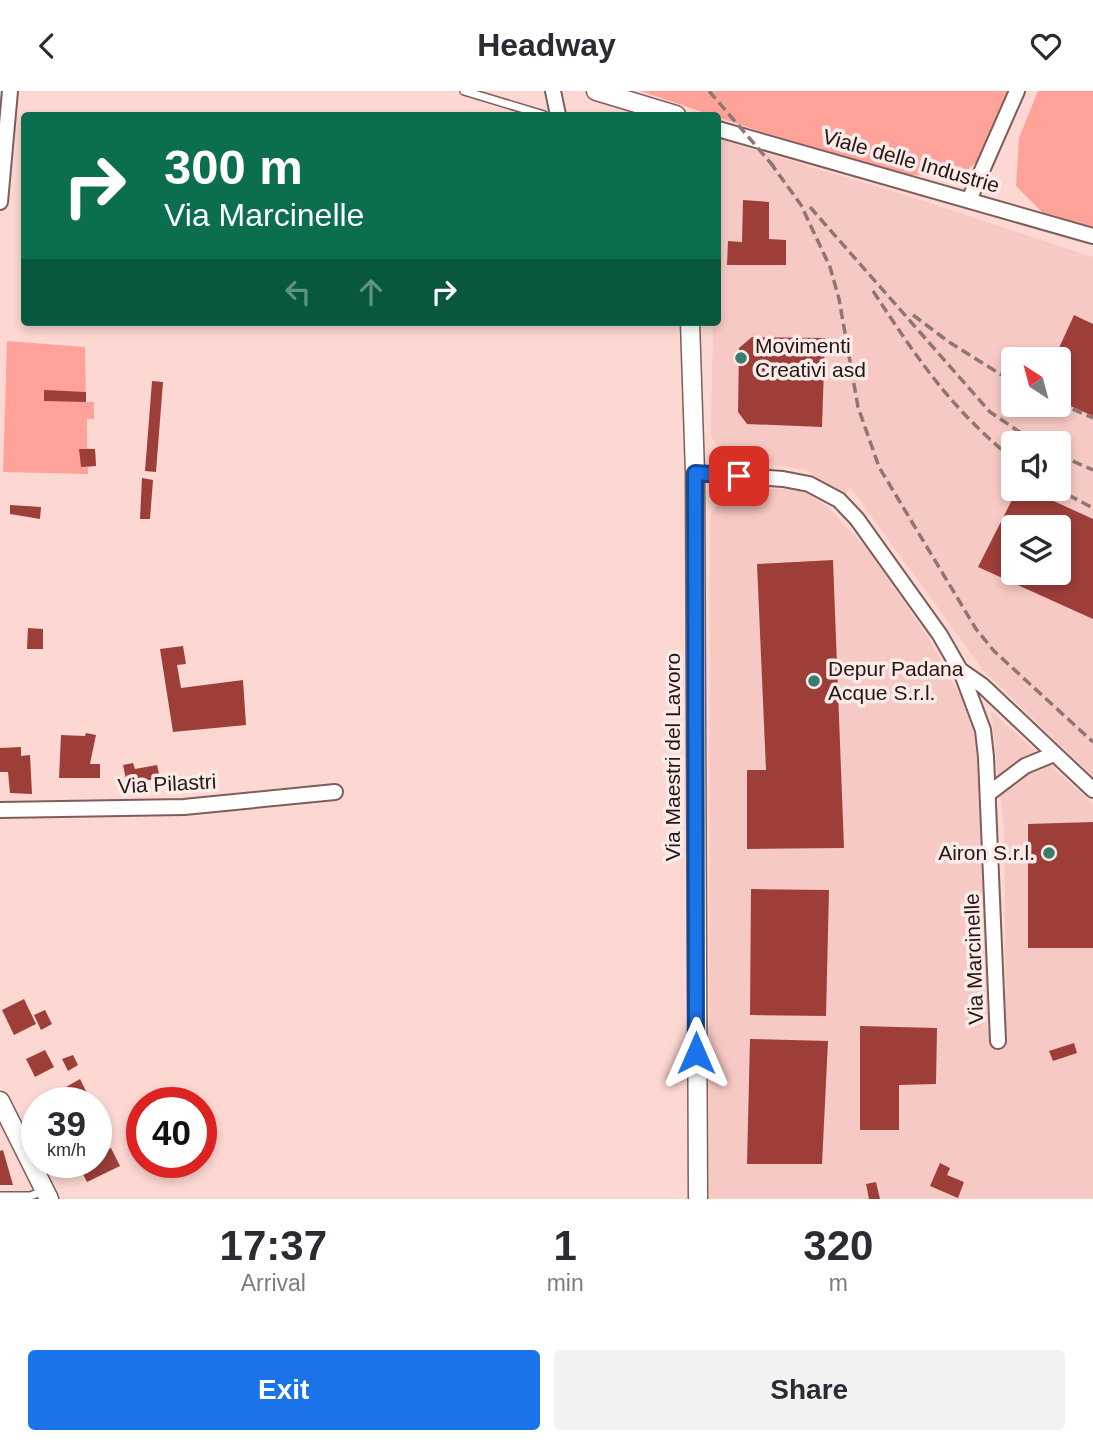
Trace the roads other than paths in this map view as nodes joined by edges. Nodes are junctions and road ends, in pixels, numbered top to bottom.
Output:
1 (10, 91) edge
2 (464, 91) edge
3 (553, 91) edge
4 (596, 91) edge
5 (1017, 91) edge
6 (485, 94) edge
7 (536, 112) edge
8 (557, 112) edge
9 (666, 112) edge
10 (721, 129) edge
11 (969, 200) junction
12 (0, 202) edge
13 (1093, 236) edge
14 (691, 326) edge
15 (695, 473) junction
16 (960, 670) junction
17 (1054, 754) junction
18 (1093, 790) edge
19 (335, 792) dead end
20 (988, 794) junction
21 (0, 810) edge
22 (998, 1041) dead end
23 (0, 1101) edge
24 (47, 1195) edge
25 (0, 1196) edge
26 (696, 1196) edge

1 - 12 street
2 - 6 lane
3 - 8 street
4 - 9 street
5 - 11 street
6 - 7 lane
10 - 11 street, Viale delle Industrie
11 - 13 street, Viale delle Industrie
14 - 15 street, Via Maestri del Lavoro
15 - 16 street, Via Marcinelle
15 - 26 street, Via Maestri del Lavoro
16 - 17 street, Via Marcinelle
16 - 20 street, Via Marcinelle
17 - 18 street, Via Marcinelle
17 - 20 street
19 - 21 street, Via Pilastri
20 - 22 street, Via Marcinelle
23 - 24 street
24 - 25 lane

